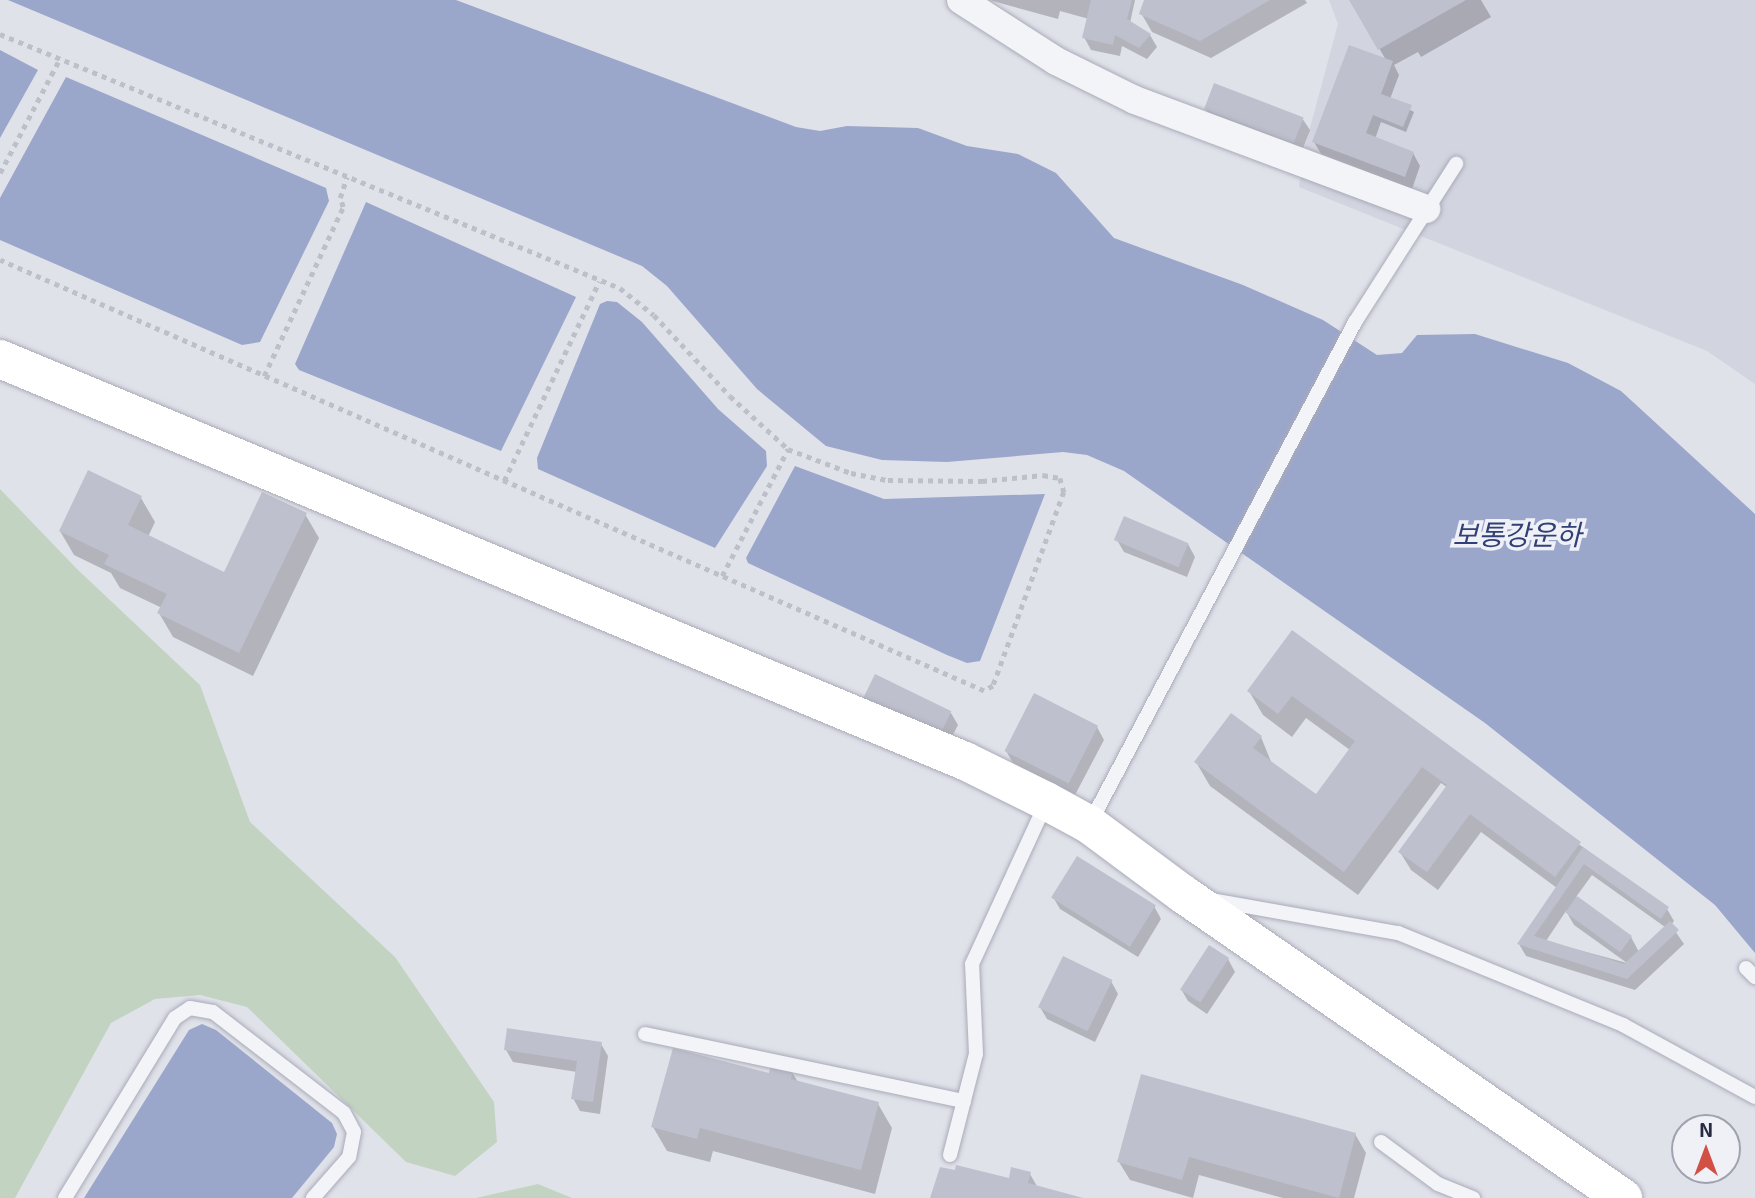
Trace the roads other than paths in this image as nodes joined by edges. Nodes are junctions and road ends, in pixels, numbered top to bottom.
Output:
1 (961, 0) edge
2 (1456, 164) dead end
3 (1426, 209) junction
4 (0, 359) edge
5 (1046, 802) junction
6 (1090, 825) junction
7 (1183, 894) junction
8 (645, 1034) dead end
9 (1755, 1097) edge
10 (964, 1101) junction
11 (1381, 1142) dead end
12 (950, 1155) dead end
13 (65, 1198) edge
14 (313, 1198) edge
15 (1473, 1198) edge
16 (1623, 1198) edge

1 - 3 street
2 - 3 lane
3 - 6 lane
4 - 5 street
5 - 6 street
5 - 10 lane
6 - 7 street
7 - 9 lane
7 - 16 street
8 - 10 lane
10 - 12 lane
11 - 15 lane
13 - 14 lane

